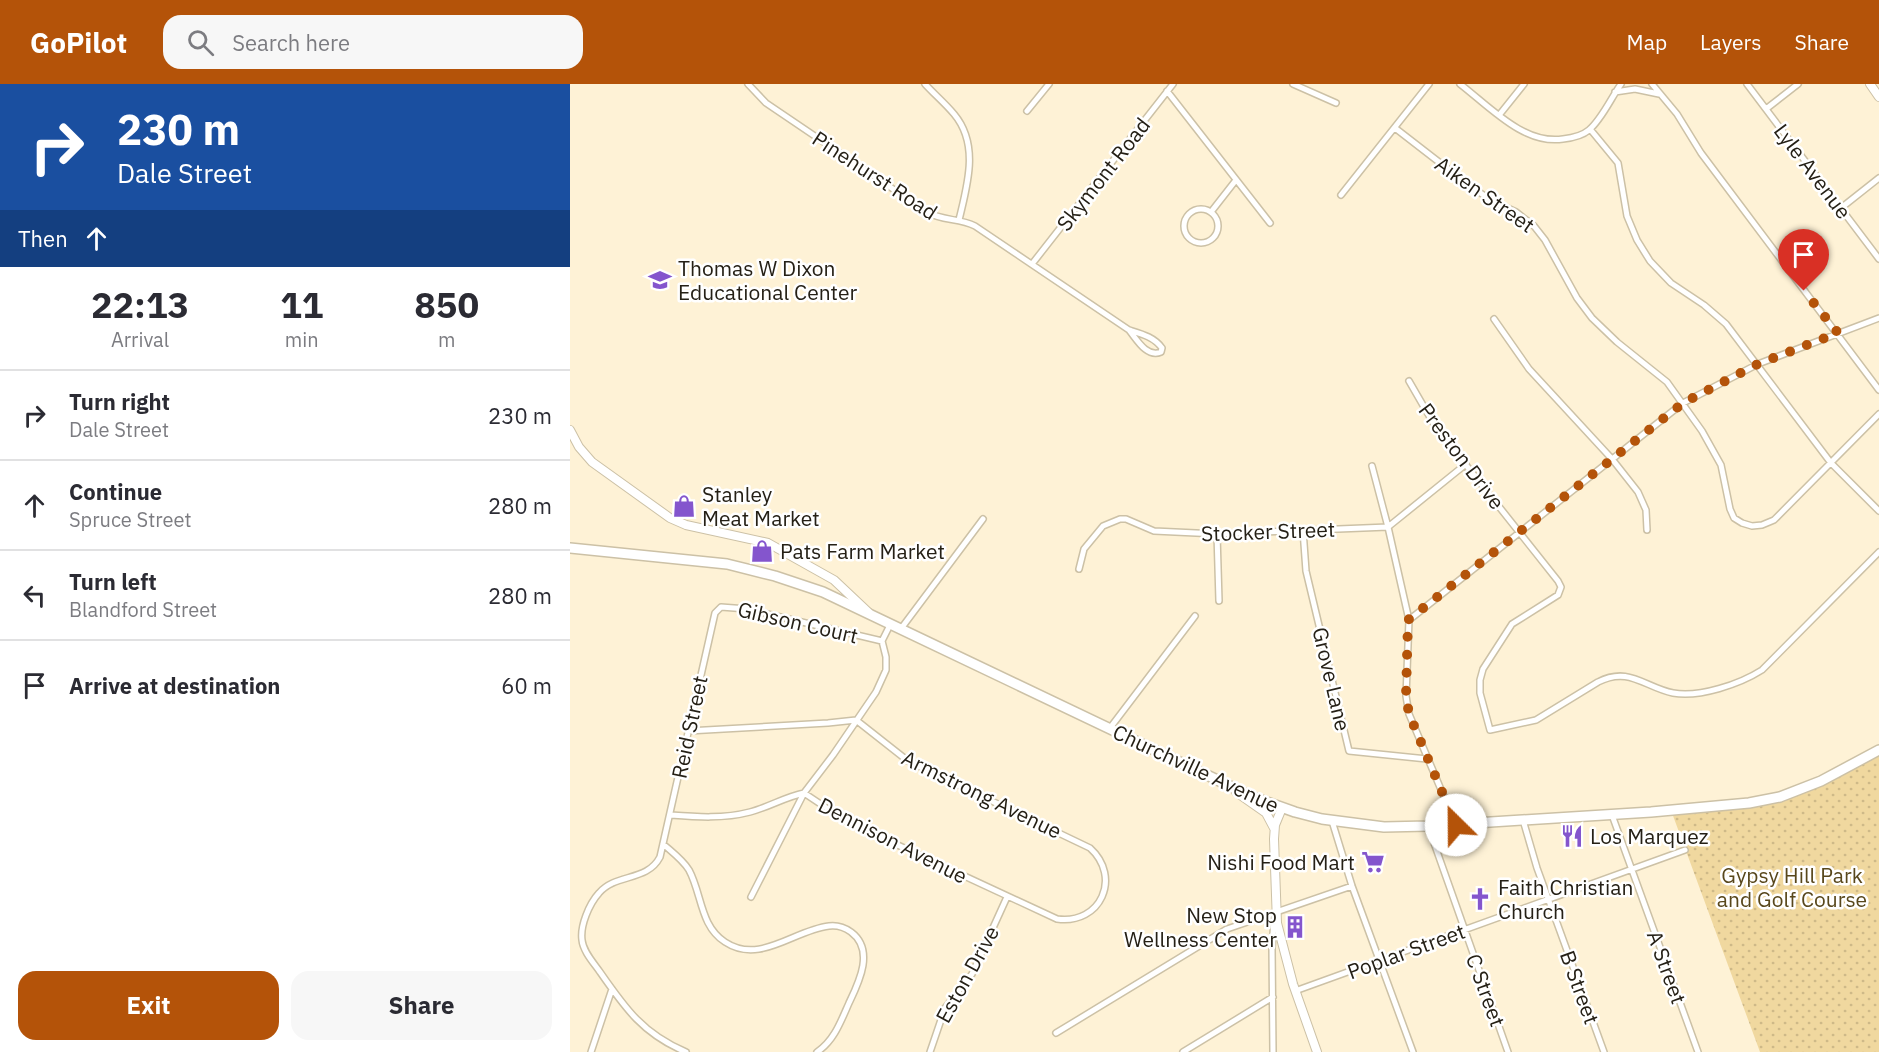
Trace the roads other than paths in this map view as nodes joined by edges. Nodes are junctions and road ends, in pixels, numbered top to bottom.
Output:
1 (748, 84) edge
2 (925, 84) edge
3 (1049, 84) edge
4 (1173, 84) edge
5 (1293, 84) edge
6 (1429, 84) edge
7 (1460, 84) edge
8 (1524, 84) edge
9 (1621, 84) edge
10 (1652, 84) edge
11 (1747, 84) edge
12 (1798, 84) edge
13 (1870, 84) edge
14 (1167, 91) junction
15 (1615, 92) junction
16 (1659, 94) junction
17 (1879, 97) edge
18 (1336, 103) dead end
19 (1766, 109) junction
20 (1027, 111) dead end
21 (1500, 114) junction
22 (1395, 128) junction
23 (1590, 129) junction
24 (1879, 178) edge
25 (1236, 180) junction
26 (1341, 195) dead end
27 (1841, 208) junction
28 (1211, 212) junction
29 (959, 220) junction
30 (1270, 223) dead end
31 (1879, 259) edge
32 (1032, 264) junction
33 (1879, 318) edge
34 (1494, 319) dead end
35 (1130, 330) junction
36 (1838, 333) junction
37 (1758, 364) junction
38 (1409, 381) dead end
39 (1879, 390) edge
40 (1683, 403) junction
41 (1879, 414) edge
42 (570, 430) edge
43 (1612, 459) junction
44 (1831, 463) junction
45 (1466, 464) junction
46 (1372, 466) dead end
47 (1879, 511) edge
48 (983, 519) dead end
49 (1388, 527) junction
50 (1303, 530) junction
51 (1647, 530) dead end
52 (1520, 533) junction
53 (1217, 534) junction
54 (570, 548) edge
55 (1879, 552) edge
56 (1080, 569) dead end
57 (829, 578) junction
58 (823, 592) junction
59 (1219, 601) dead end
60 (716, 611) joint
61 (872, 616) junction
62 (1195, 616) dead end
63 (1408, 620) junction
64 (890, 625) junction
65 (900, 630) junction
66 (882, 641) junction
67 (856, 720) junction
68 (1110, 728) junction
69 (688, 731) junction
70 (1879, 750) edge
71 (1427, 759) junction
72 (1229, 786) junction
73 (804, 793) junction
74 (1282, 808) junction
75 (670, 815) junction
76 (1612, 815) junction
77 (1332, 820) junction
78 (1523, 820) junction
79 (1456, 825) junction
80 (1428, 826) junction
81 (1275, 830) junction
82 (663, 844) junction
83 (1685, 850) dead end
84 (1632, 869) junction
85 (1352, 886) junction
86 (1103, 895) joint
87 (751, 897) dead end
88 (1007, 897) junction
89 (1548, 900) junction
90 (1276, 913) junction
91 (1464, 930) junction
92 (1380, 961) junction
93 (612, 989) junction
94 (1295, 991) junction
95 (1273, 997) junction
96 (1056, 1033) dead end
97 (820, 1051) edge
98 (591, 1052) edge
99 (686, 1052) edge
100 (930, 1052) edge
101 (1183, 1052) edge
102 (1273, 1052) edge
103 (1317, 1052) edge
104 (1413, 1052) edge
105 (1508, 1052) edge
106 (1604, 1052) edge
107 (1698, 1052) edge

1 - 29 street, Pinehurst Road
2 - 29 street
3 - 20 street
4 - 14 street, Skymont Road
5 - 18 street
6 - 22 street
7 - 21 street
8 - 21 street
9 - 15 street
10 - 16 street
11 - 19 street, Lyle Avenue
12 - 19 street
13 - 17 street
14 - 25 street
14 - 32 street, Skymont Road
15 - 16 street
15 - 23 street
16 - 36 street
19 - 27 street, Lyle Avenue
21 - 23 street
22 - 26 street
22 - 40 street, Aiken Street
23 - 37 street
24 - 27 street
25 - 28 street
25 - 30 street
27 - 31 street, Lyle Avenue
28 - 28 street
29 - 32 street, Pinehurst Road
32 - 35 street, Pinehurst Road
33 - 36 street
34 - 43 street
35 - 35 street, Pinehurst Road
36 - 37 street
36 - 39 street
37 - 40 street
37 - 44 street
38 - 45 street, Preston Drive
40 - 43 street
40 - 44 street, Aiken Street
41 - 44 street
42 - 57 street
43 - 51 street
43 - 52 street
44 - 47 street
45 - 49 street
45 - 52 street, Preston Drive
46 - 49 street
48 - 65 street
49 - 50 street, Stocker Street
49 - 63 street
50 - 53 street, Stocker Street
50 - 71 street, Grove Lane
52 - 55 street, Preston Drive
52 - 63 street
53 - 56 street, Stocker Street
53 - 59 street
54 - 58 main road, Churchville Avenue
57 - 58 street
57 - 61 street
58 - 61 main road, Churchville Avenue
60 - 66 street, Gibson Court
60 - 69 street, Reid Street
61 - 64 main road, Churchville Avenue
62 - 68 street
63 - 71 street
64 - 65 main road, Churchville Avenue
64 - 66 street
65 - 68 main road, Churchville Avenue
66 - 67 street
67 - 69 street
67 - 73 street
67 - 86 street, Armstrong Avenue
68 - 72 main road, Churchville Avenue
69 - 75 street, Reid Street
70 - 76 main road, Churchville Avenue
71 - 79 street
72 - 74 main road, Churchville Avenue
72 - 81 street
73 - 75 street, Dennison Avenue
73 - 87 street
73 - 88 street, Dennison Avenue
74 - 77 main road, Churchville Avenue
74 - 81 street
75 - 82 street, Reid Street
76 - 78 main road, Churchville Avenue
76 - 84 street, A Street
77 - 80 main road, Churchville Avenue
77 - 85 street
78 - 79 main road, Churchville Avenue
78 - 89 street, B Street
79 - 80 main road, Churchville Avenue
80 - 91 street, C Street
81 - 90 street
82 - 93 street, Reid Street
82 - 97 street
83 - 84 street, Poplar Street
84 - 89 street, Poplar Street
84 - 107 street, A Street
85 - 90 street
85 - 92 street
86 - 88 street, Dennison Avenue
88 - 100 street, Eston Drive
89 - 91 street, Poplar Street
89 - 106 street, B Street
90 - 94 street
90 - 95 street
90 - 96 street
91 - 92 street, Poplar Street
91 - 105 street, C Street
92 - 94 street, Poplar Street
92 - 104 street
93 - 98 street
93 - 99 street, Reid Street
94 - 103 street
95 - 101 street
95 - 102 street

